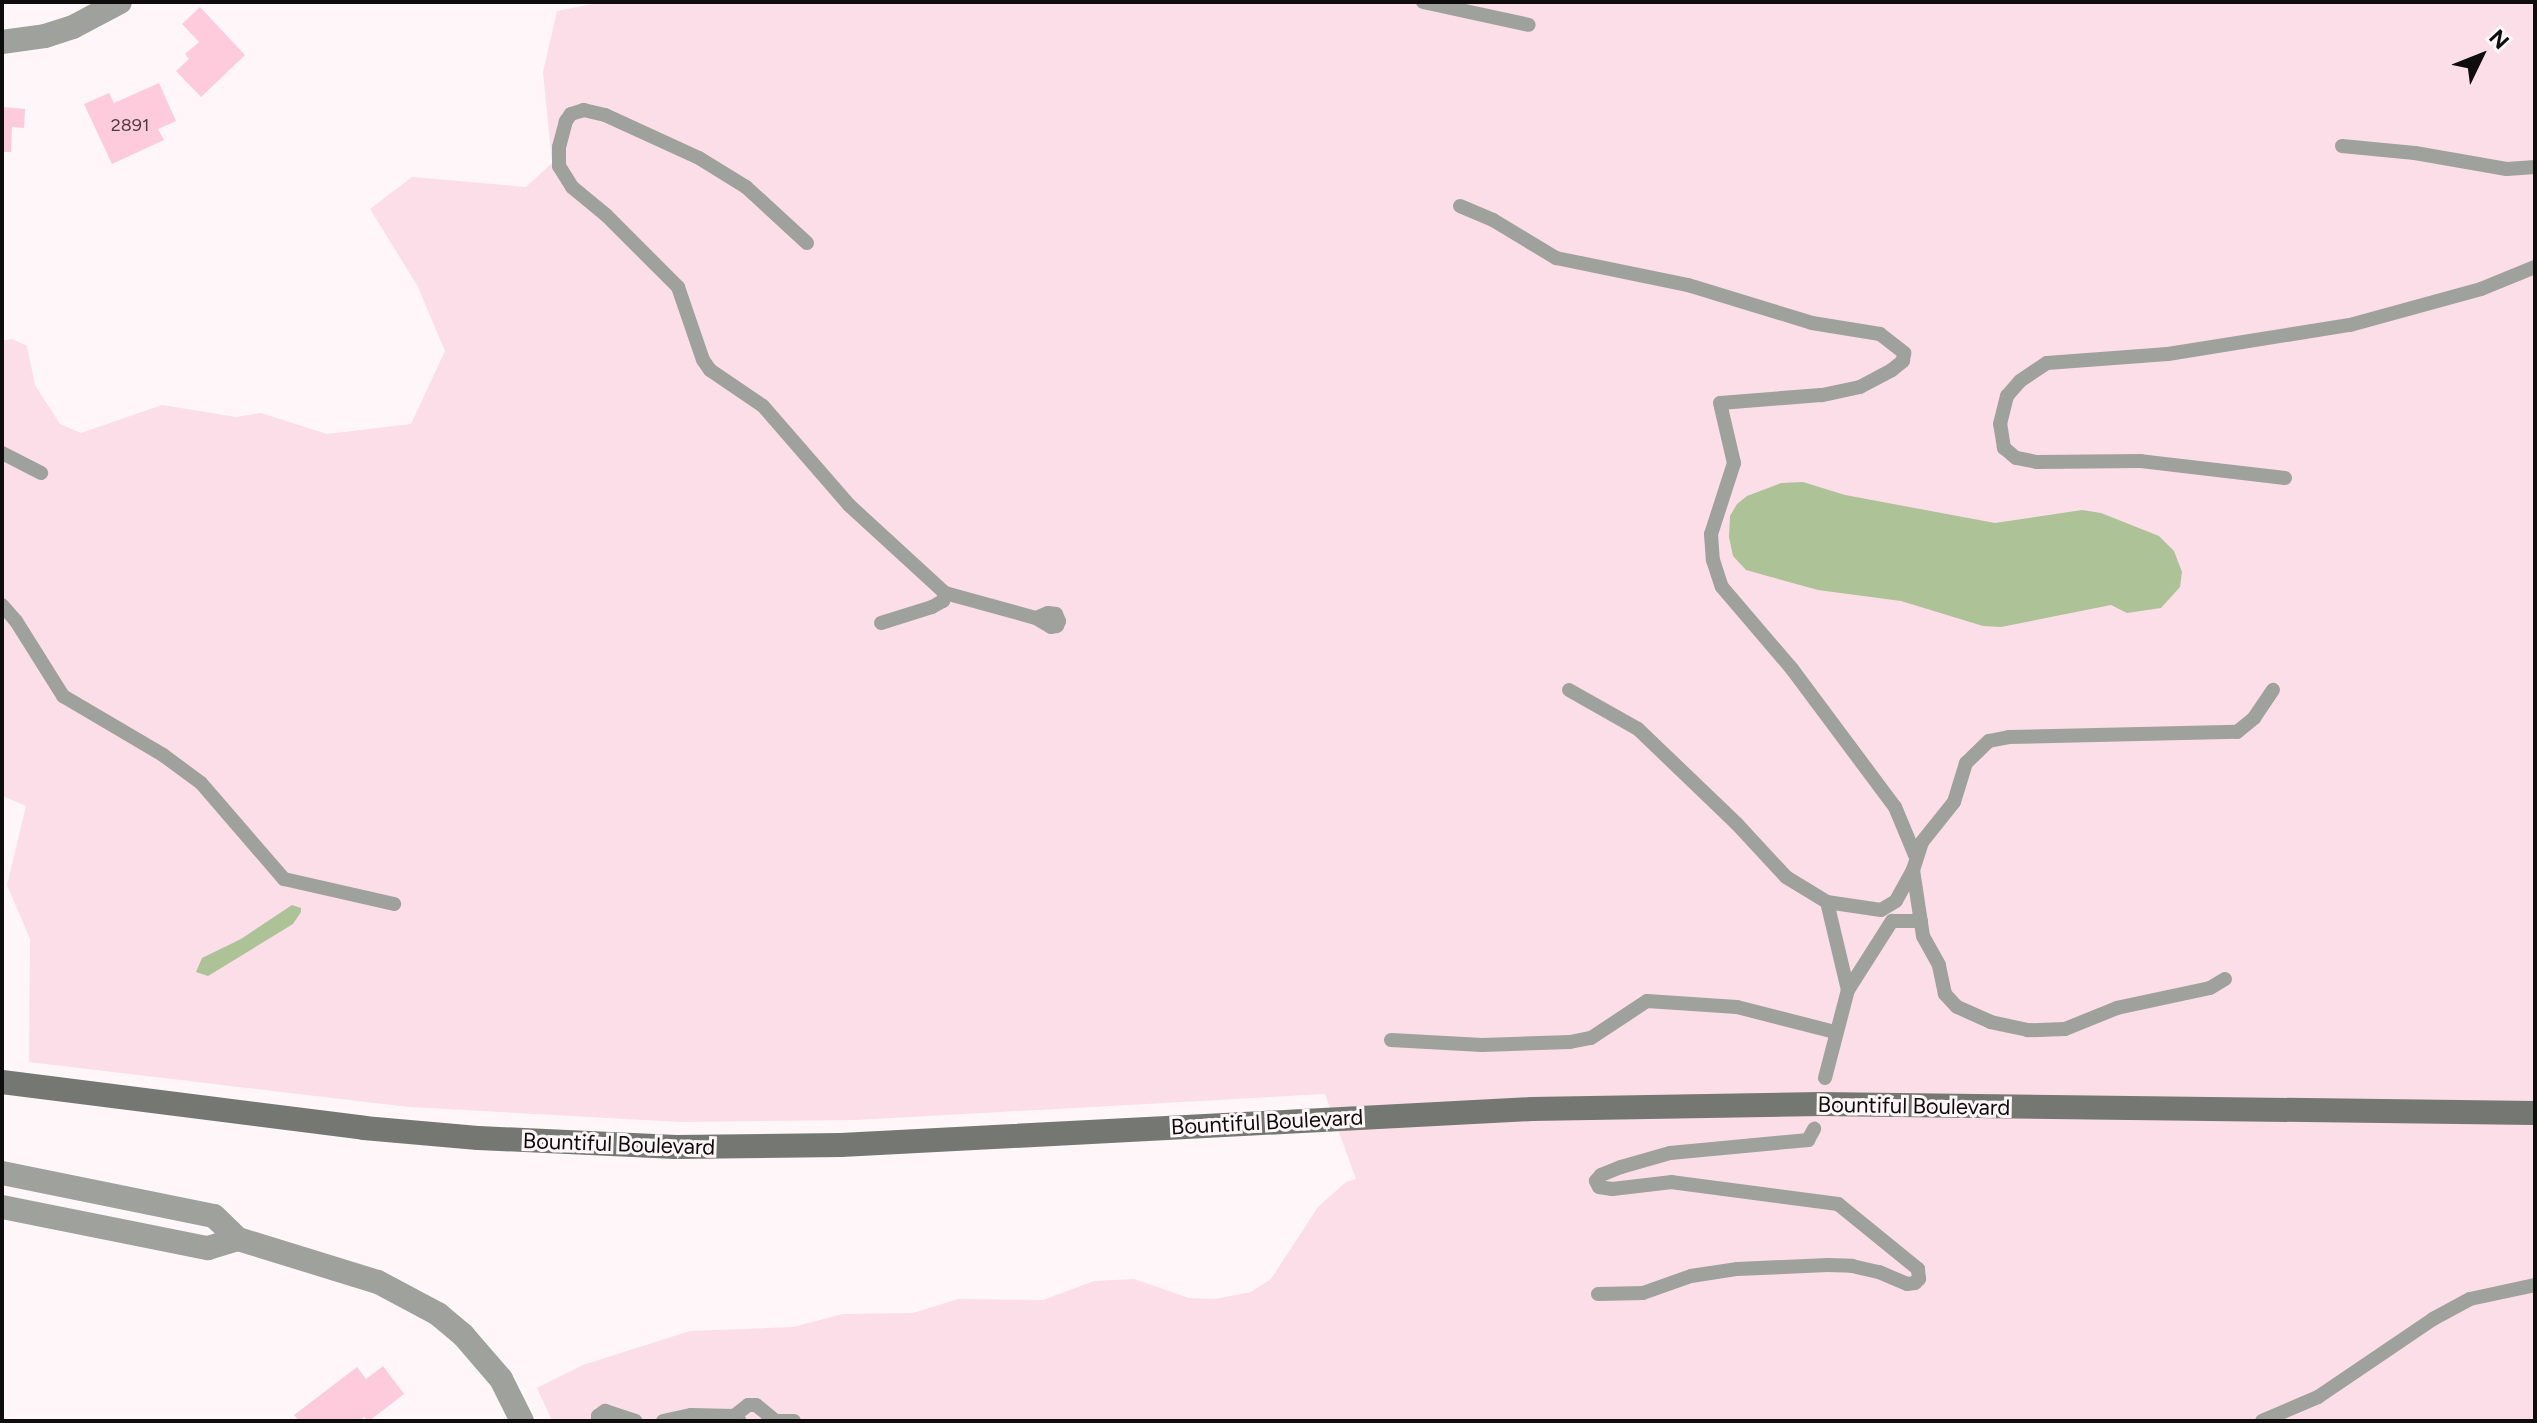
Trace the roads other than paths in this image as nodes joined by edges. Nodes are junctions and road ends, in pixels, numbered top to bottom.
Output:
1 (120, 2) edge
2 (1423, 2) edge
3 (1529, 25) dead end
4 (2, 42) edge
5 (2342, 146) dead end
6 (2535, 167) edge
7 (1460, 206) dead end
8 (807, 243) dead end
9 (2535, 267) edge
10 (2, 453) edge
11 (41, 473) dead end
12 (2285, 478) dead end
13 (945, 593) junction
14 (2, 605) edge
15 (1036, 618) dead end
16 (881, 623) dead end
17 (1569, 690) dead end
18 (2273, 690) dead end
19 (1914, 862) junction
20 (1827, 902) junction
21 (394, 904) dead end
22 (1921, 921) junction
23 (2225, 979) dead end
24 (1848, 990) junction
25 (1835, 1032) junction
26 (1391, 1040) dead end
27 (1825, 1078) dead end
28 (2, 1082) edge
29 (2535, 1113) edge
30 (1814, 1129) dead end
31 (2, 1173) edge
32 (2, 1207) edge
33 (238, 1239) junction
34 (2535, 1285) edge
35 (1598, 1294) dead end
36 (738, 1418) edge
37 (770, 1420) edge
38 (522, 1421) edge
39 (598, 1421) edge
40 (635, 1421) edge
41 (663, 1421) edge
42 (794, 1421) edge
43 (2262, 1421) edge

1 - 4 street
2 - 3 lane
5 - 6 lane
7 - 19 lane
8 - 13 lane
9 - 12 lane
10 - 11 lane
13 - 15 lane
13 - 16 lane
14 - 21 lane
17 - 20 lane
18 - 19 lane
19 - 20 lane
19 - 22 lane
20 - 24 lane
22 - 23 lane
22 - 24 lane
24 - 25 lane
25 - 26 lane
25 - 27 lane
28 - 29 main road, Bountiful Boulevard
30 - 35 lane
31 - 33 street
32 - 33 street
33 - 38 street
34 - 43 lane
36 - 37 lane
36 - 41 lane
37 - 42 lane
39 - 40 lane

